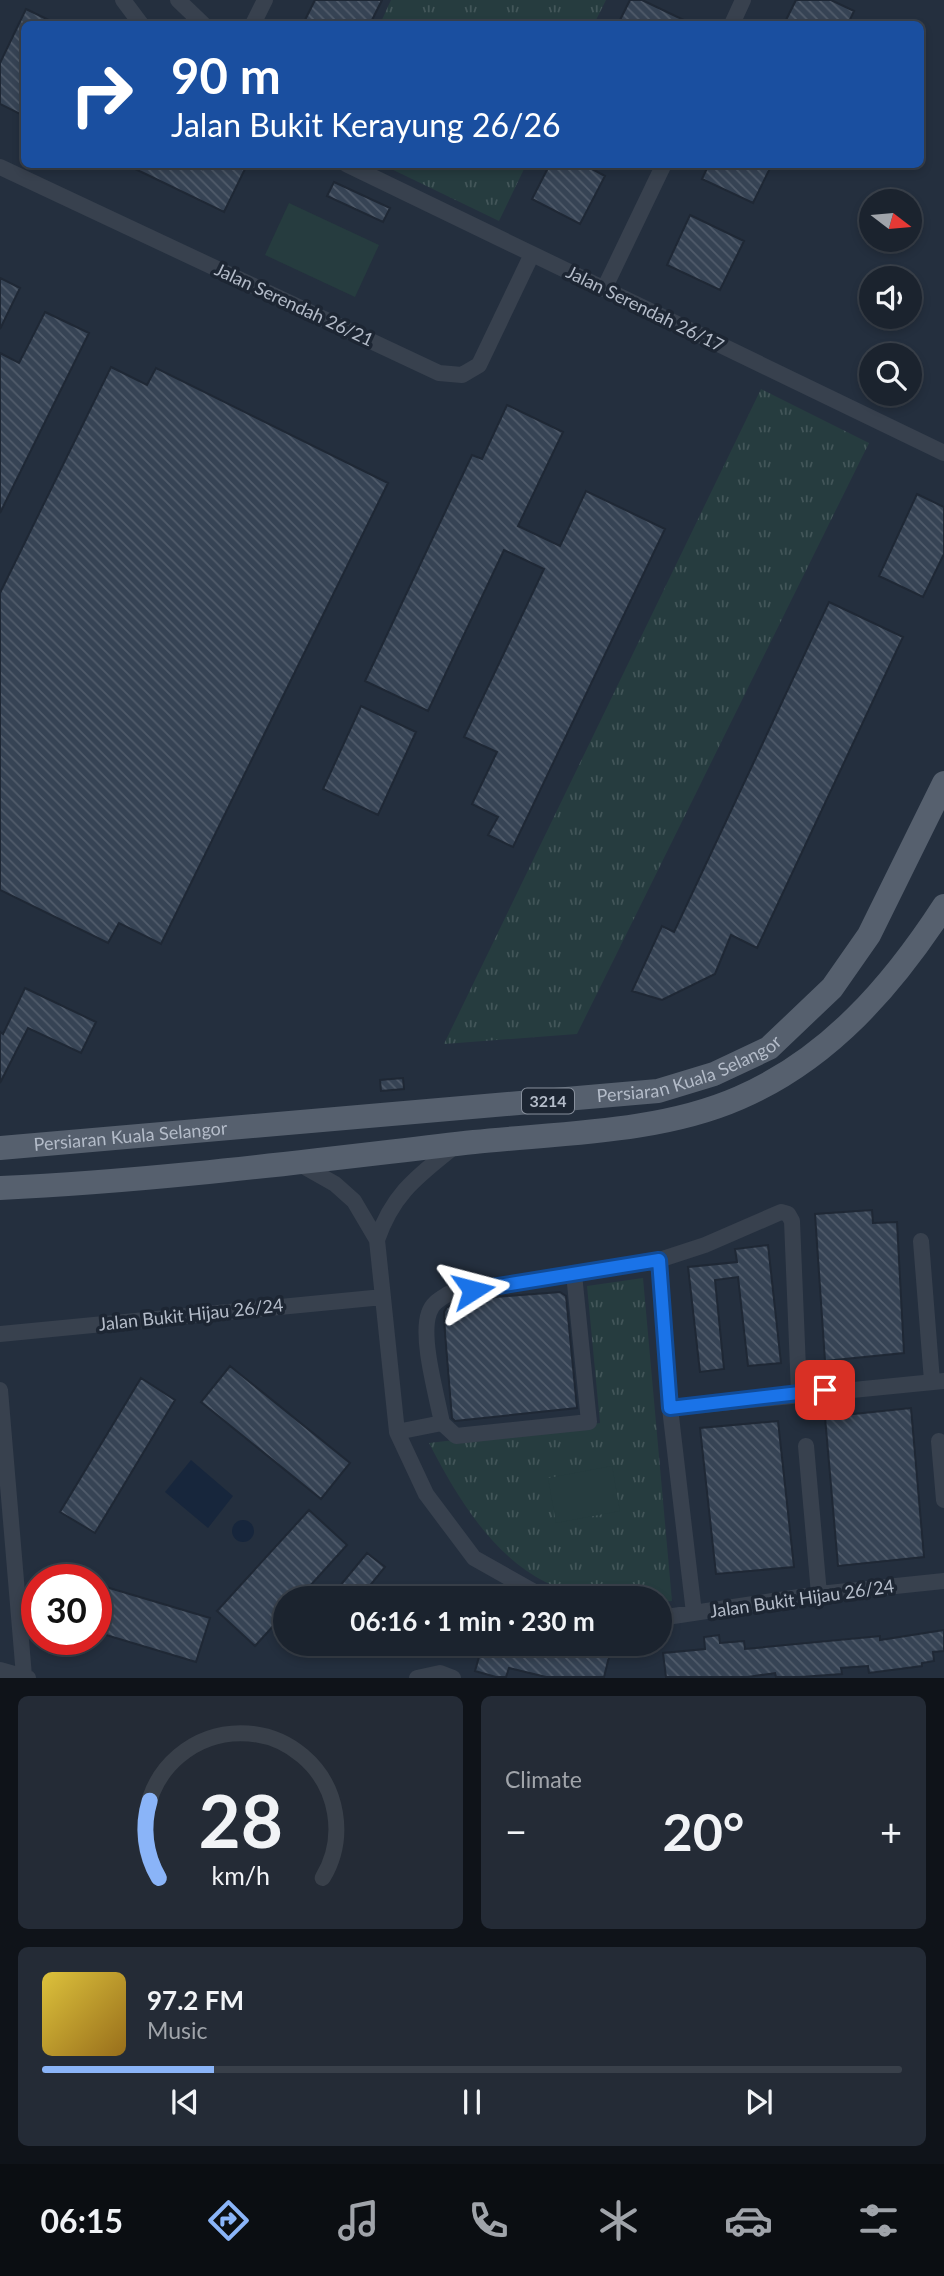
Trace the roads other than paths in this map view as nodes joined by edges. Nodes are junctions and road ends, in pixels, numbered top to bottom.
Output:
1 (123, 0) edge
2 (178, 0) edge
3 (265, 0) edge
4 (743, 0) edge
5 (140, 21) edge
6 (201, 21) edge
7 (254, 21) edge
8 (733, 21) edge
9 (0, 167) edge
10 (354, 168) edge
11 (662, 168) edge
12 (532, 254) junction
13 (604, 289) junction
14 (944, 453) edge
15 (944, 775) edge
16 (944, 783) edge
17 (930, 807) junction
18 (944, 906) edge
19 (457, 1144) junction
20 (0, 1148) edge
21 (298, 1163) junction
22 (0, 1188) edge
23 (377, 1240) junction
24 (921, 1241) dead end
25 (659, 1260) junction
26 (574, 1274) junction
27 (383, 1297) junction
28 (0, 1334) edge
29 (938, 1381) edge
30 (0, 1390) edge
31 (799, 1393) junction
32 (670, 1408) junction
33 (442, 1423) junction
34 (397, 1432) junction
35 (939, 1441) dead end
36 (806, 1446) dead end
37 (944, 1500) edge
38 (944, 1581) edge
39 (524, 1586) edge
40 (818, 1594) junction
41 (694, 1613) junction
42 (672, 1616) edge
43 (0, 1670) edge
44 (26, 1677) edge
45 (417, 1678) edge
46 (453, 1678) edge

1 - 5 street
2 - 6 street
3 - 7 street
4 - 8 street
9 - 12 street, Jalan Serendah 26/21
10 - 12 street, Jalan Serendah 26/17
11 - 13 street
12 - 13 street, Jalan Serendah 26/17
13 - 14 street, Jalan Serendah 26/17
15 - 17 main road
16 - 17 main road, Persiaran Kuala Selangor / 3214
17 - 20 main road, Persiaran Kuala Selangor / 3214
18 - 19 main road, Persiaran Kuala Selangor / 3214
19 - 21 main road, Persiaran Kuala Selangor / 3214
19 - 23 street
21 - 22 main road, Persiaran Kuala Selangor / 3214
21 - 23 street
23 - 27 street
24 - 29 street
25 - 26 street
25 - 31 street
25 - 32 street
26 - 33 street
26 - 33 street
27 - 28 street, Jalan Bukit Hijau 26/24
27 - 34 street
29 - 31 street
30 - 44 street
31 - 32 street
32 - 41 street
33 - 34 street
34 - 39 street
35 - 37 street
36 - 40 street
38 - 40 street, Jalan Bukit Hijau 26/24
40 - 41 street, Jalan Bukit Hijau 26/24
41 - 42 street, Jalan Bukit Hijau 26/24
43 - 44 street
45 - 46 street

